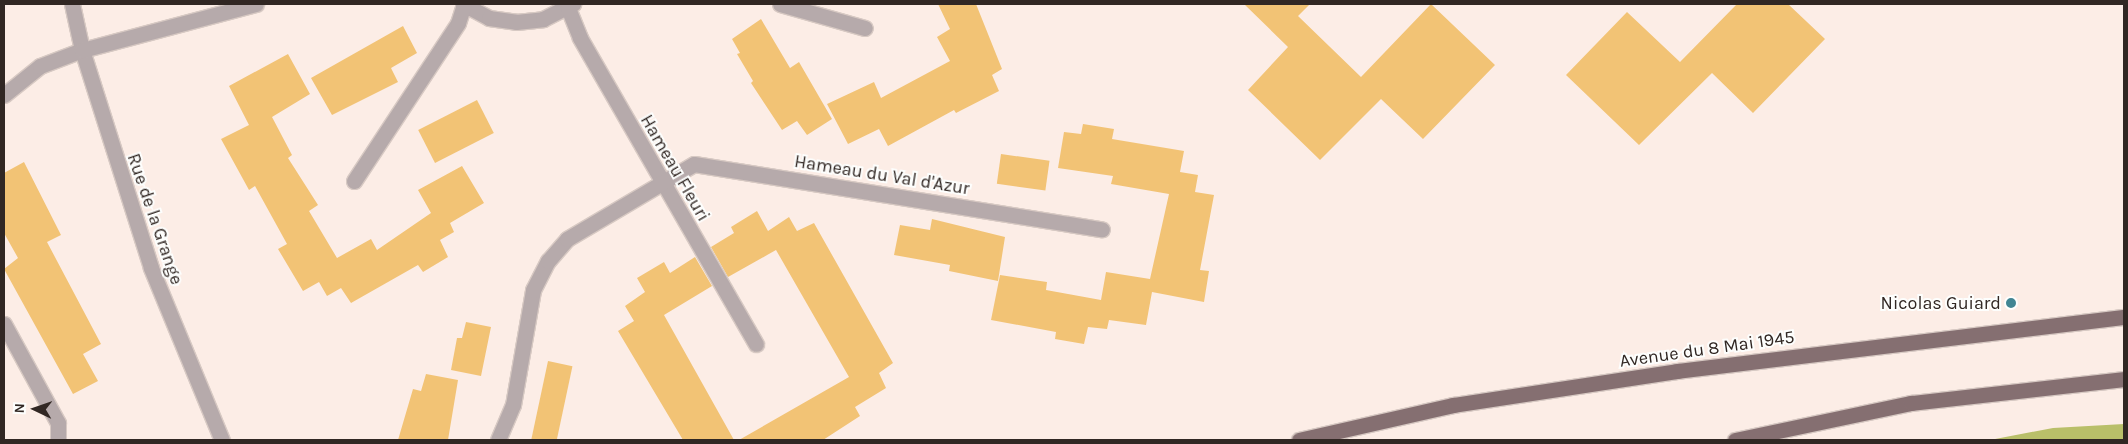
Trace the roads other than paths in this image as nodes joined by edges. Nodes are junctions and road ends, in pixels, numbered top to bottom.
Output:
1 (72, 4) edge
2 (256, 4) edge
3 (780, 4) edge
4 (464, 5) edge
5 (571, 6) edge
6 (865, 28) dead end
7 (82, 50) junction
8 (4, 95) edge
9 (354, 181) dead end
10 (661, 183) junction
11 (1102, 229) dead end
12 (2124, 317) edge
13 (4, 324) edge
14 (756, 344) dead end
15 (2124, 379) edge
16 (58, 440) edge
17 (222, 440) edge
18 (498, 440) edge
19 (1299, 440) edge
20 (1735, 440) edge

1 - 7 street, Rue de la Grange
2 - 7 street
3 - 6 street
4 - 5 street
4 - 9 street
5 - 10 street, Hameau Fleuri
7 - 8 street
7 - 17 street, Rue de la Grange
10 - 11 street, Hameau du Val d'Azur
10 - 14 street, Hameau Fleuri
10 - 18 street, Hameau du Val d'Azur
12 - 19 main road, Avenue du 8 Mai 1945
13 - 16 street
15 - 20 main road

